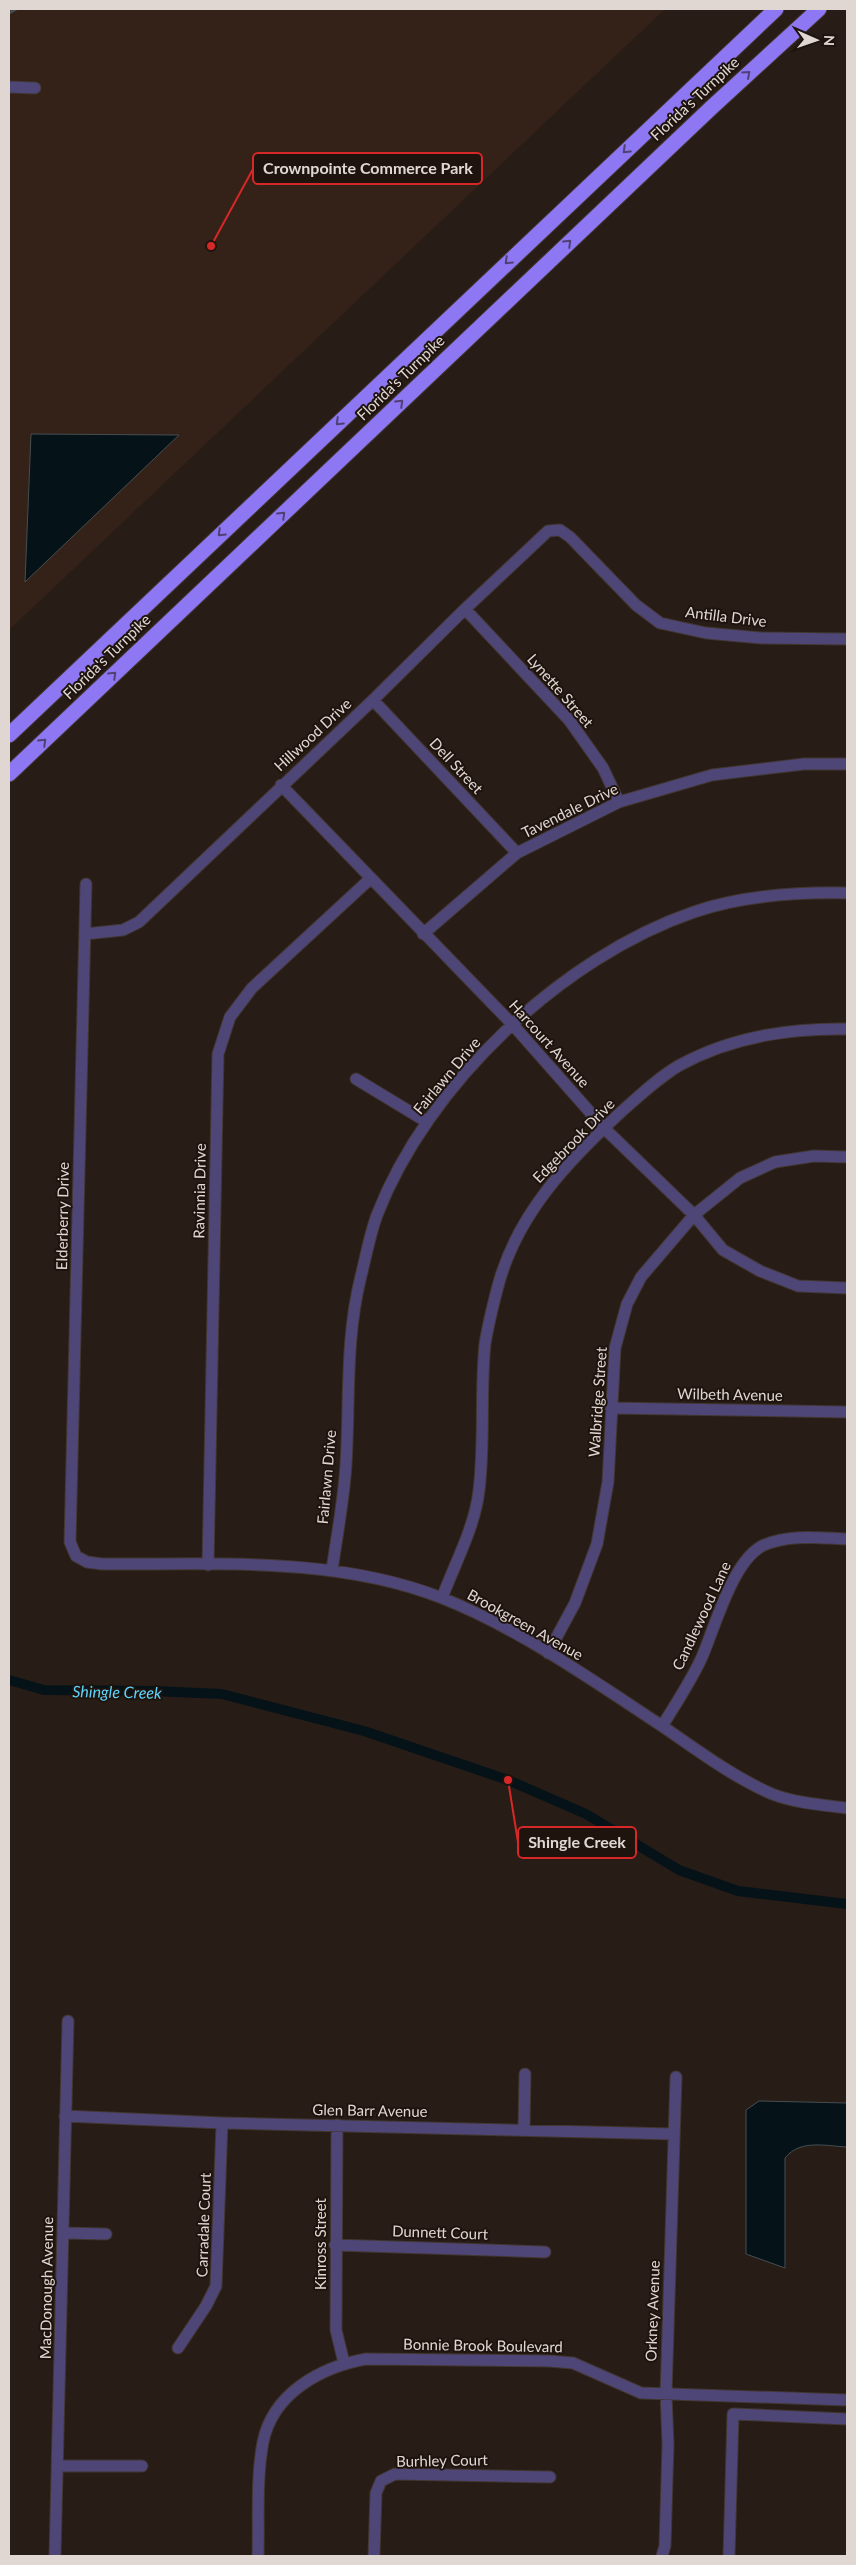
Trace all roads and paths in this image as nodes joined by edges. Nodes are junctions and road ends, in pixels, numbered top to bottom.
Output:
1 (776, 9) edge
2 (818, 9) edge
3 (9, 88) edge
4 (35, 88) dead end
5 (548, 531) joint
6 (465, 609) junction
7 (847, 639) edge
8 (373, 700) junction
9 (9, 735) edge
10 (847, 764) edge
11 (9, 774) edge
12 (281, 785) junction
13 (619, 802) junction
14 (517, 853) junction
15 (370, 879) junction
16 (86, 884) dead end
17 (847, 892) edge
18 (85, 934) junction
19 (423, 934) junction
20 (513, 1025) junction
21 (847, 1029) edge
22 (356, 1079) dead end
23 (427, 1122) junction
24 (604, 1128) junction
25 (847, 1157) edge
26 (694, 1216) junction
27 (847, 1288) edge
28 (611, 1408) junction
29 (847, 1412) edge
30 (847, 1539) edge
31 (72, 1549) joint
32 (208, 1565) junction
33 (332, 1570) junction
34 (442, 1598) junction
35 (548, 1653) junction
36 (662, 1726) junction
37 (847, 1808) edge
38 (68, 2021) dead end
39 (526, 2074) dead end
40 (676, 2077) dead end
41 (65, 2116) junction
42 (222, 2123) junction
43 (337, 2126) junction
44 (524, 2130) junction
45 (674, 2134) junction
46 (64, 2232) junction
47 (106, 2234) dead end
48 (335, 2244) junction
49 (544, 2252) dead end
50 (178, 2348) dead end
51 (344, 2363) junction
52 (666, 2394) junction
53 (847, 2400) edge
54 (847, 2418) edge
55 (58, 2466) junction
56 (142, 2466) dead end
57 (550, 2477) dead end
58 (663, 2551) edge
59 (55, 2556) edge
60 (258, 2556) edge
61 (374, 2556) edge
62 (729, 2556) edge

1 -> 9 highway, Florida's Turnpike
11 -> 2 highway, Florida's Turnpike
3 - 4 street
5 - 6 street, Hillwood Drive
5 - 7 street, Antilla Drive
6 - 8 street, Hillwood Drive
6 - 13 street, Lynette Street
8 - 12 street, Hillwood Drive
8 - 14 street, Dell Street
10 - 13 street, Tavendale Drive
12 - 15 street, Harcourt Avenue
12 - 18 street, Hillwood Drive
13 - 14 street, Tavendale Drive
14 - 19 street, Tavendale Drive
15 - 19 street, Harcourt Avenue
15 - 32 street, Ravinnia Drive
16 - 18 street, Elderberry Drive
17 - 20 street, Fairlawn Drive
18 - 31 street, Elderberry Drive
19 - 20 street, Harcourt Avenue
20 - 23 street, Fairlawn Drive
20 - 24 street, Harcourt Avenue
21 - 24 street, Edgebrook Drive
22 - 23 street
23 - 33 street, Fairlawn Drive
24 - 26 street, Harcourt Avenue
24 - 34 street, Edgebrook Drive
25 - 26 street, Walbridge Street
26 - 27 street, Harcourt Avenue
26 - 28 street, Walbridge Street
28 - 29 street, Wilbeth Avenue
28 - 35 street, Walbridge Street
30 - 36 street, Candlewood Lane
31 - 32 street, Brookgreen Avenue
32 - 33 street, Brookgreen Avenue
33 - 34 street, Brookgreen Avenue
34 - 35 street, Brookgreen Avenue
35 - 36 street, Brookgreen Avenue
36 - 37 street, Brookgreen Avenue
38 - 41 street, MacDonough Avenue
39 - 44 street
40 - 45 street, Orkney Avenue
41 - 42 street, Glen Barr Avenue
41 - 46 street, MacDonough Avenue
42 - 43 street, Glen Barr Avenue
42 - 50 street, Carradale Court
43 - 44 street, Glen Barr Avenue
43 - 48 street, Kinross Street
44 - 45 street, Glen Barr Avenue
45 - 52 street, Orkney Avenue
46 - 47 street
46 - 55 street, MacDonough Avenue
48 - 49 street, Dunnett Court
48 - 51 street, Kinross Street
51 - 52 street, Bonnie Brook Boulevard
51 - 60 street, Bonnie Brook Boulevard
52 - 53 street, Bonnie Brook Boulevard
52 - 58 street, Orkney Avenue
54 - 62 street
55 - 56 street
55 - 59 street, MacDonough Avenue
57 - 61 street, Burhley Court

